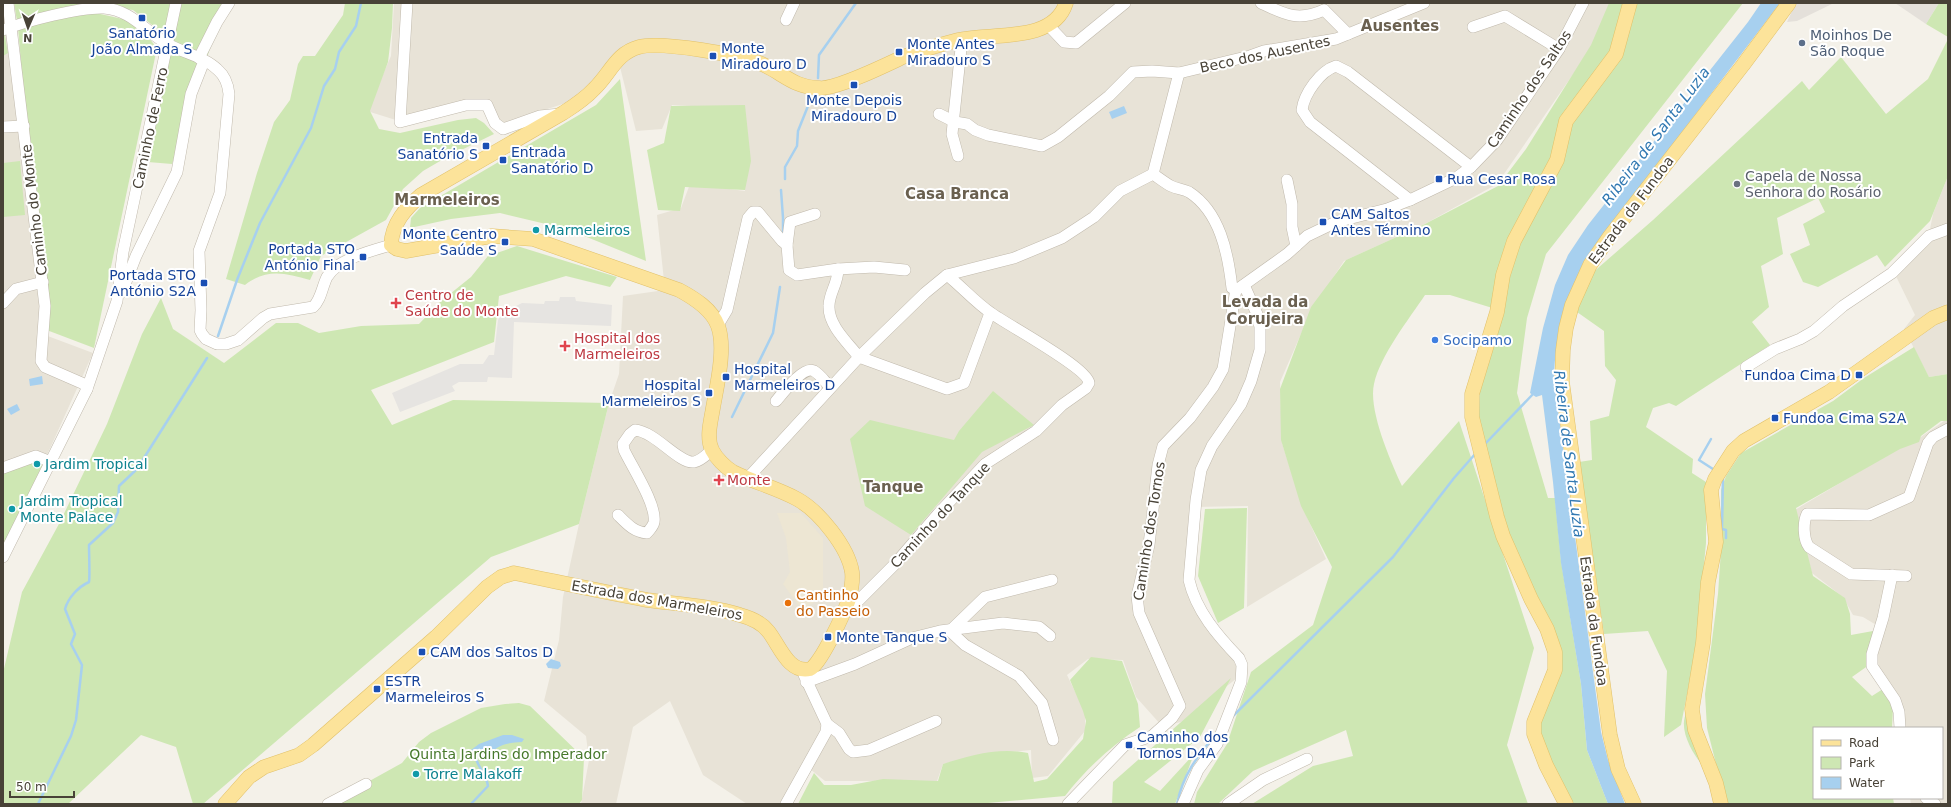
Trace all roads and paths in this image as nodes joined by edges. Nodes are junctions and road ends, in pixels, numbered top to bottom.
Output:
1 (8, 3) edge
2 (176, 3) edge
3 (229, 3) edge
4 (407, 3) edge
5 (794, 3) edge
6 (1066, 3) edge
7 (1125, 3) edge
8 (1261, 3) edge
9 (1424, 3) edge
10 (1583, 3) edge
11 (1630, 3) edge
12 (1789, 3) edge
13 (1326, 7) edge
14 (786, 20) dead end
15 (1048, 25) junction
16 (1473, 27) dead end
17 (8, 28) edge
18 (1348, 34) junction
19 (962, 39) junction
20 (167, 44) junction
21 (1559, 49) junction
22 (201, 60) junction
23 (1179, 73) junction
24 (563, 113) junction
25 (938, 114) dead end
26 (955, 122) junction
27 (24, 126) junction
28 (3, 127) edge
29 (958, 156) dead end
30 (1471, 167) junction
31 (1153, 174) junction
32 (1287, 180) dead end
33 (1410, 200) junction
34 (815, 214) dead end
35 (1948, 229) edge
36 (391, 245) junction
37 (787, 245) junction
38 (1296, 246) junction
39 (123, 252) junction
40 (136, 256) junction
41 (838, 269) junction
42 (904, 270) dead end
43 (947, 275) junction
44 (43, 282) junction
45 (1240, 287) junction
46 (117, 301) junction
47 (3, 303) edge
48 (1948, 312) edge
49 (990, 313) junction
50 (718, 326) junction
51 (858, 357) junction
52 (1746, 367) dead end
53 (830, 387) junction
54 (87, 389) junction
55 (776, 401) dead end
56 (1948, 429) edge
57 (712, 450) junction
58 (51, 462) junction
59 (3, 468) edge
60 (747, 479) junction
61 (618, 515) dead end
62 (3, 557) edge
63 (1892, 575) junction
64 (1906, 576) dead end
65 (1052, 580) dead end
66 (844, 609) junction
67 (950, 630) junction
68 (1050, 636) dead end
69 (804, 675) junction
70 (936, 721) dead end
71 (827, 724) junction
72 (1900, 727) edge
73 (1053, 740) dead end
74 (1307, 759) dead end
75 (366, 784) dead end
76 (225, 804) edge
77 (328, 804) edge
78 (786, 804) edge
79 (1068, 804) edge
80 (1183, 804) edge
81 (1228, 804) edge
82 (1566, 804) edge
83 (1634, 804) edge
84 (1721, 804) edge

1 - 17 street, Caminho do Monte
2 - 20 street, Caminho de Ferro
3 - 22 street
4 - 24 street
5 - 14 street
6 - 15 main road
7 - 15 street
8 - 13 street
9 - 18 street, Beco dos Ausentes
10 - 21 street, Caminho dos Saltos
11 - 82 main road
12 - 83 main road, Estrada da Fundoa
13 - 18 street
15 - 19 main road
16 - 21 street
17 - 20 street
17 - 27 street, Caminho do Monte
18 - 23 street, Beco dos Ausentes
19 - 24 main road
19 - 26 street
20 - 22 street
20 - 39 street, Caminho de Ferro
21 - 30 street, Caminho dos Saltos
22 - 36 street
22 - 40 street
23 - 26 street, Beco dos Ausentes
23 - 31 street
24 - 36 main road
25 - 26 street, Beco dos Ausentes
26 - 29 street
27 - 28 street
27 - 44 street, Caminho do Monte
30 - 33 street, Caminho dos Saltos
30 - 33 street
31 - 43 street
31 - 45 street
32 - 38 street
33 - 38 street, Caminho dos Saltos
34 - 37 street
35 - 52 street
36 - 50 main road
37 - 41 street
37 - 50 street
38 - 45 street, Caminho dos Saltos
39 - 40 street
39 - 46 street, Caminho de Ferro
40 - 46 street
41 - 42 street
41 - 51 street
43 - 49 street
43 - 51 street
44 - 47 street
44 - 54 street, Caminho do Monte
45 - 79 street, Caminho dos Tornos
45 - 80 street
46 - 54 street, Caminho de Ferro
48 - 84 main road
49 - 51 street
49 - 66 street, Caminho do Tanque
50 - 57 main road
51 - 53 street
53 - 55 street
53 - 60 street
54 - 58 street, Caminho de Ferro
56 - 63 street
57 - 60 main road
57 - 61 street
58 - 59 street
58 - 62 street, Caminho de Ferro
60 - 66 main road
63 - 64 street
63 - 72 street
65 - 67 street
66 - 69 main road
67 - 68 street
67 - 69 street
67 - 73 street
69 - 71 street
69 - 76 main road, Estrada dos Marmeleiros
70 - 71 street
71 - 78 street
74 - 81 street
75 - 77 street

